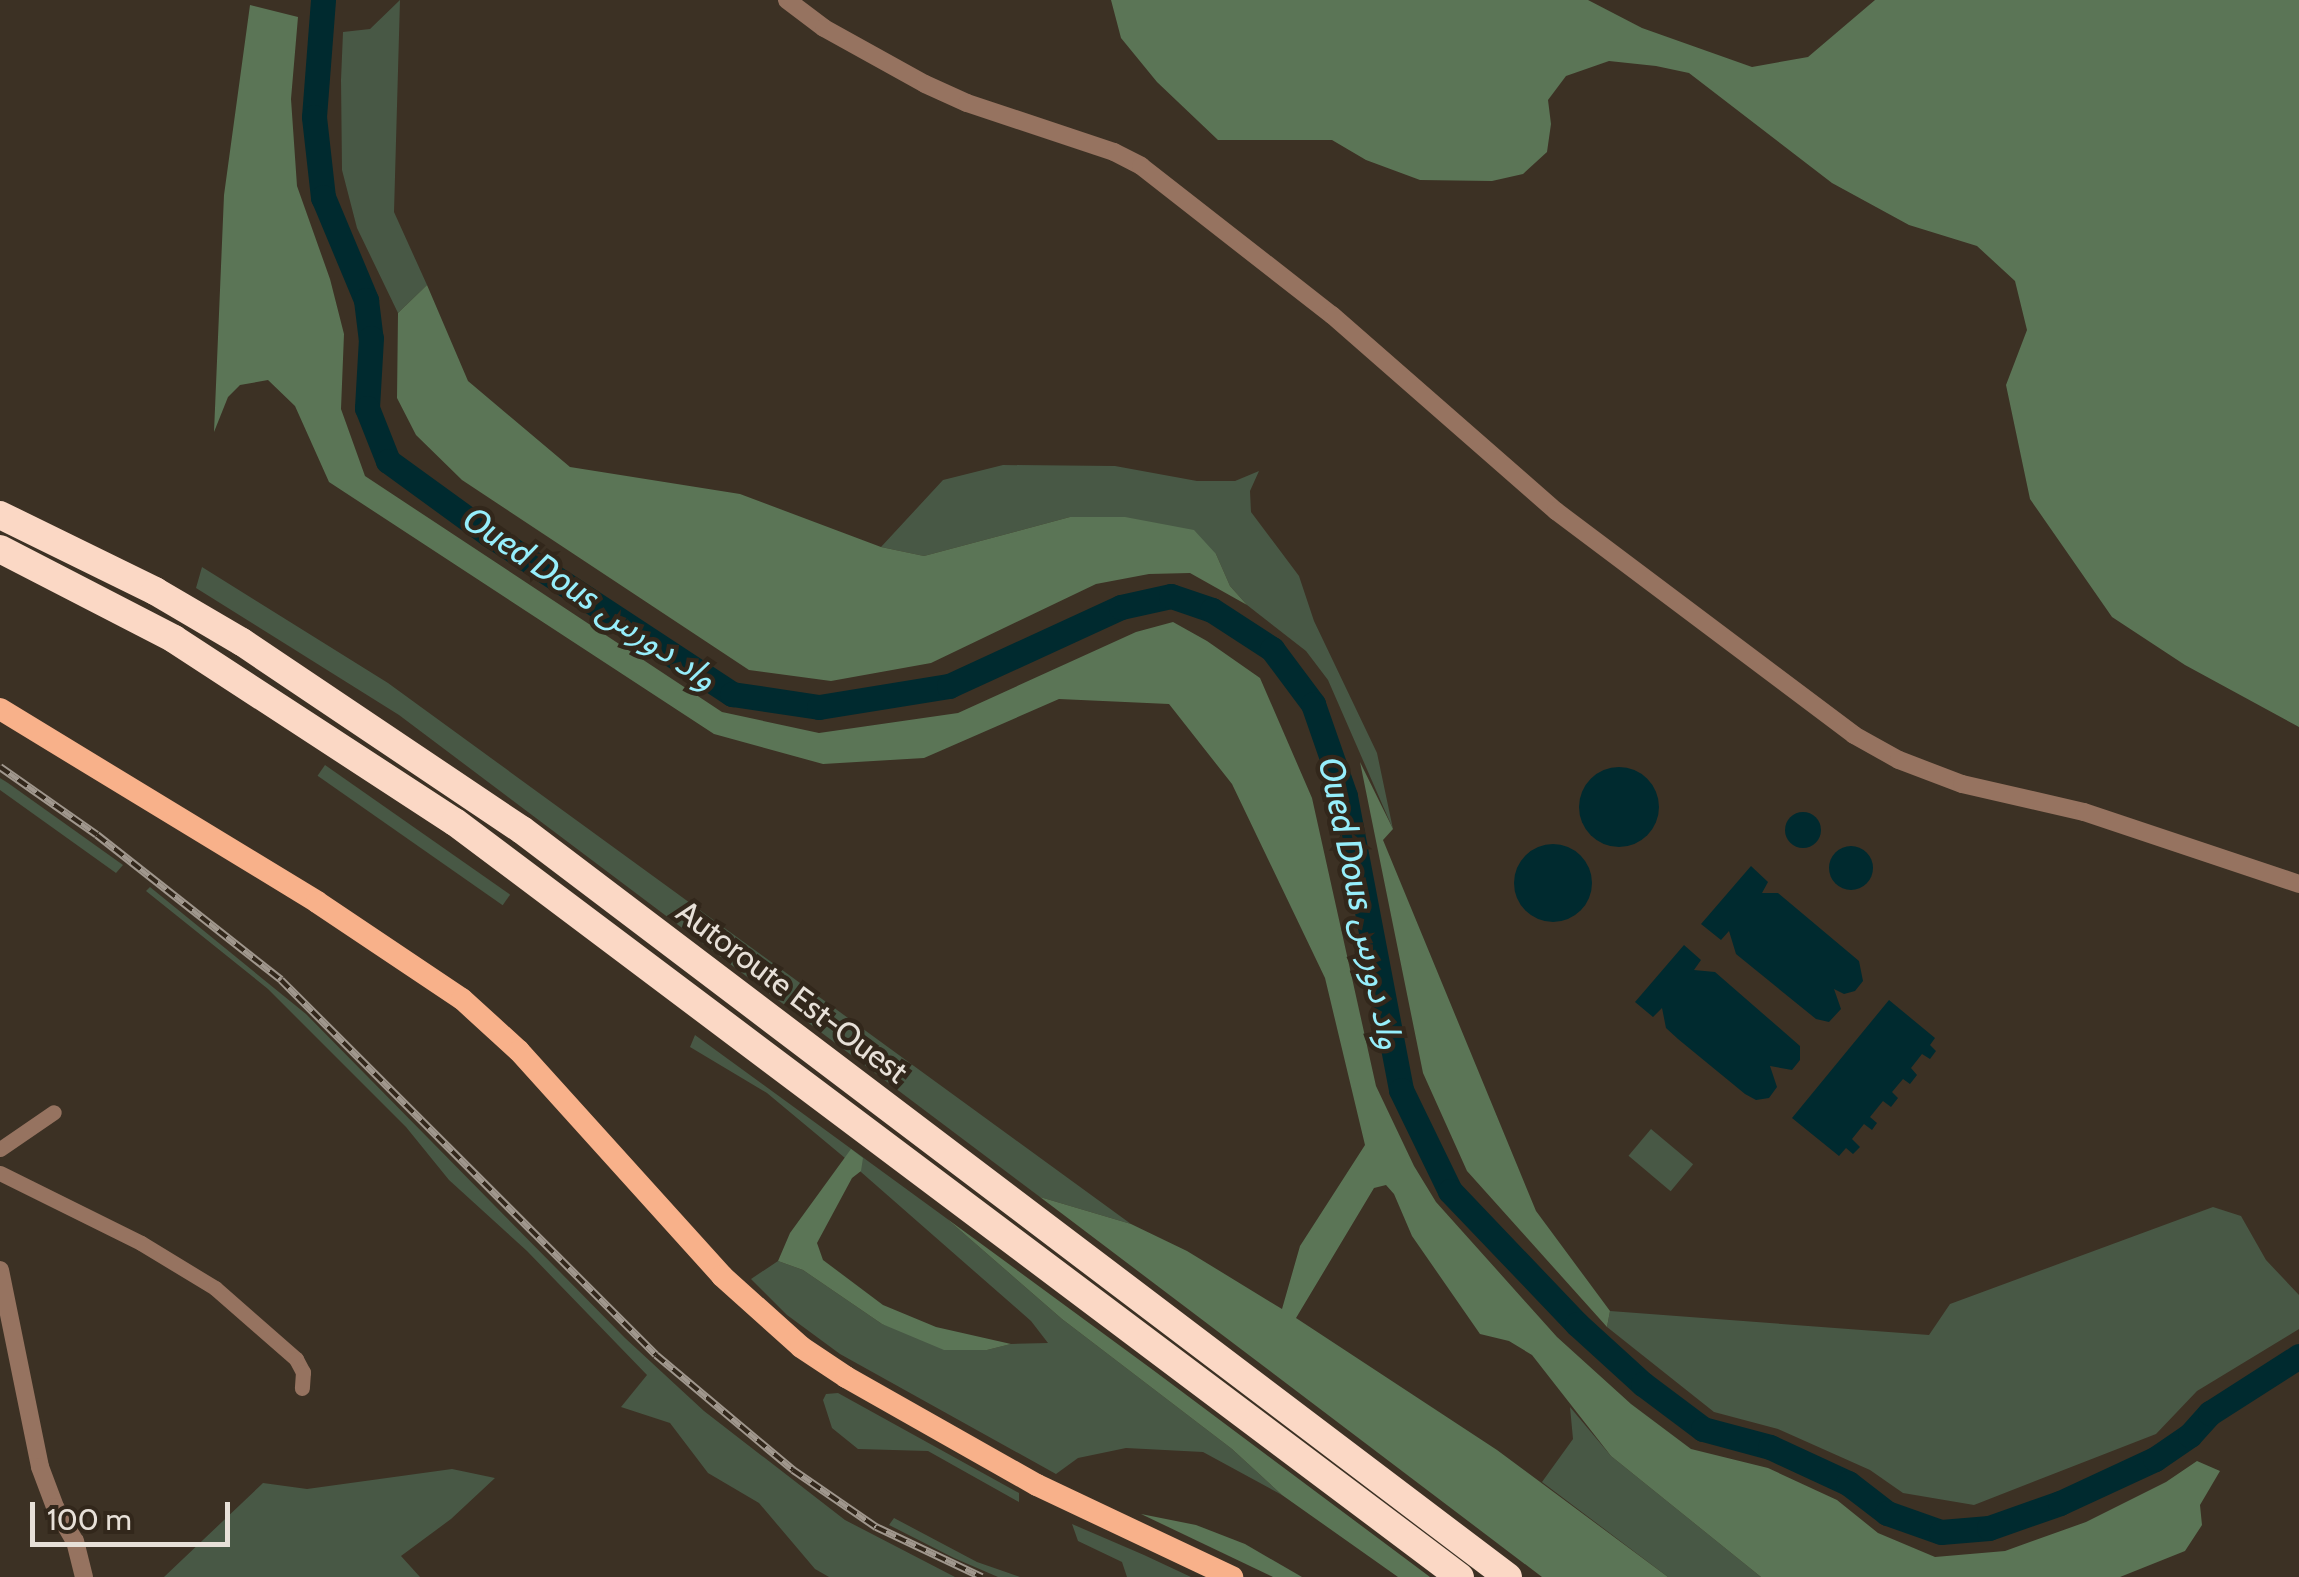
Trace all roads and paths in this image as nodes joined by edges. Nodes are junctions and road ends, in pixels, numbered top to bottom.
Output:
1 (788, 0) edge
2 (0, 515) edge
3 (0, 550) edge
4 (0, 709) edge
5 (2299, 884) edge
6 (54, 1112) dead end
7 (0, 1148) edge
8 (0, 1173) edge
9 (0, 1270) edge
10 (302, 1388) dead end
11 (84, 1577) edge
12 (1232, 1577) edge
13 (1460, 1577) edge
14 (1508, 1577) edge

1 - 5 street
2 - 14 highway, Autoroute Est-Ouest
3 - 13 highway, Autoroute Est-Ouest
4 - 12 main road
6 - 7 street
8 - 10 street
9 - 11 street

